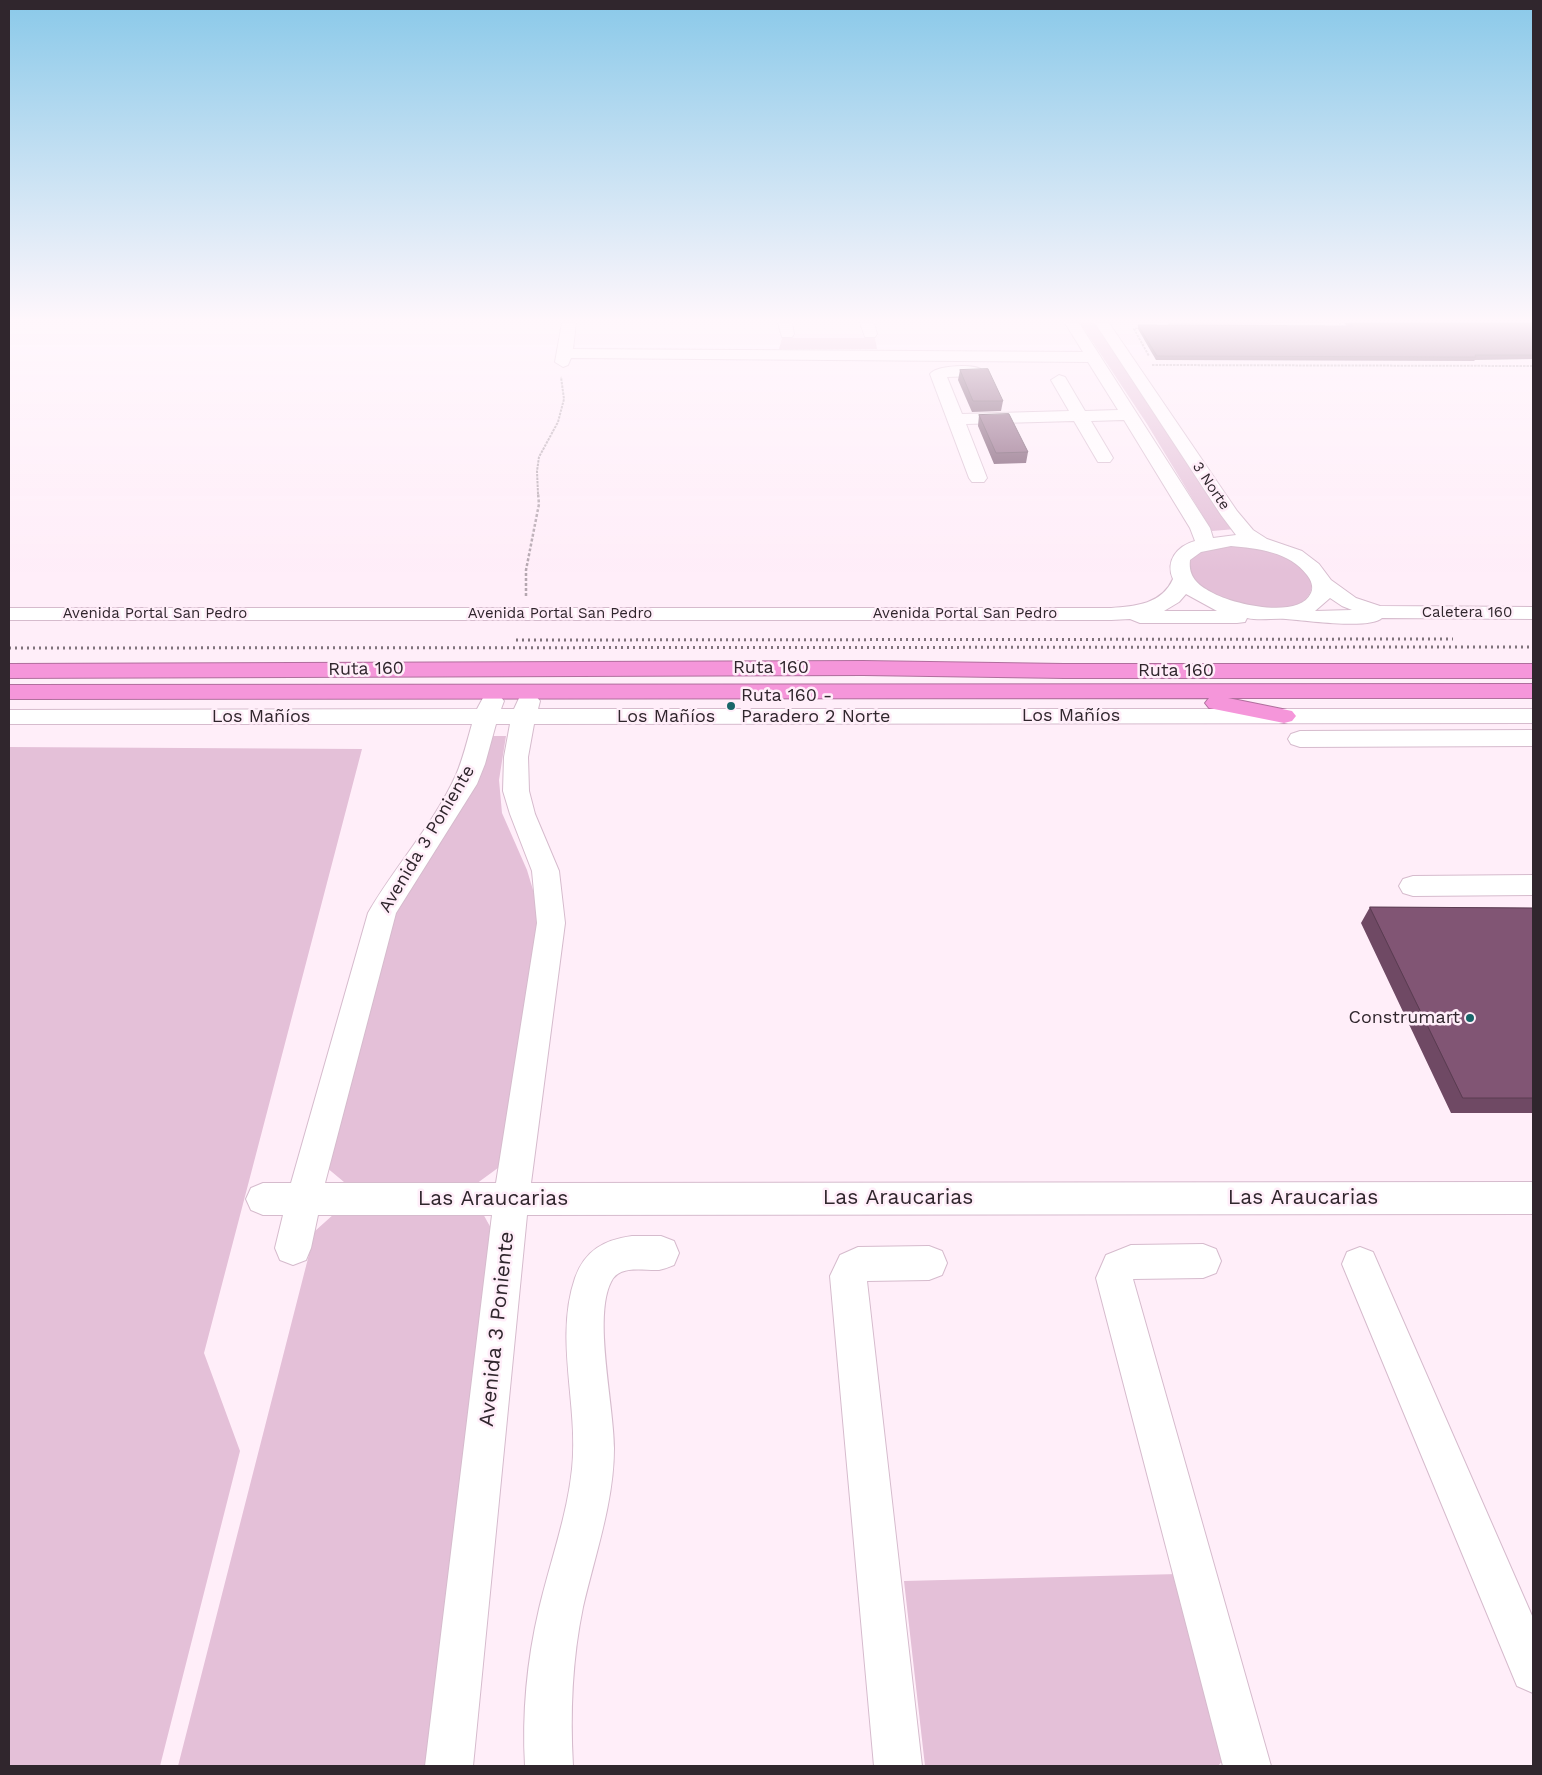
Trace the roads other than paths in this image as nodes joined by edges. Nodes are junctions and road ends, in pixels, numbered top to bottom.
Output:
1 (950, 406) edge
2 (1072, 406) edge
3 (1124, 406) edge
4 (1158, 406) edge
5 (1130, 415) junction
6 (1078, 417) junction
7 (955, 419) junction
8 (1104, 458) dead end
9 (978, 478) dead end
10 (1205, 543) junction
11 (1260, 543) junction
12 (1183, 580) junction
13 (1322, 583) junction
14 (1287, 613) junction
15 (1533, 613) edge
16 (9, 614) edge
17 (1111, 614) junction
18 (1262, 614) junction
19 (1401, 614) junction
20 (517, 668) junction
21 (9, 671) edge
22 (1533, 671) edge
23 (1152, 691) junction
24 (1533, 691) edge
25 (9, 692) edge
26 (491, 704) junction
27 (527, 704) junction
28 (1284, 716) junction
29 (1533, 716) edge
30 (9, 717) edge
31 (1533, 738) edge
32 (1300, 739) dead end
33 (1533, 885) edge
34 (1413, 886) dead end
35 (511, 1198) junction
36 (1533, 1198) edge
37 (264, 1199) dead end
38 (304, 1199) junction
39 (293, 1248) dead end
40 (661, 1252) dead end
41 (1202, 1262) dead end
42 (929, 1263) dead end
43 (1360, 1264) dead end
44 (1533, 1670) edge
45 (449, 1766) edge
46 (549, 1766) edge
47 (898, 1766) edge
48 (1247, 1766) edge

1 - 7 street
2 - 6 street
3 - 5 street, 3 Norte
4 - 11 street, 3 Norte
5 - 6 street
5 - 10 street, 3 Norte
6 - 7 street
6 - 8 street
7 - 9 street
10 - 11 street, 3 Norte
10 - 12 street, 3 Norte
11 - 13 street, 3 Norte
12 - 17 street, Avenida Portal San Pedro
12 - 18 street
13 - 14 street
13 - 19 street, Caletera 160
14 - 18 street
14 - 19 street, Caletera 160
15 - 19 street, Caletera 160
16 - 17 street, Avenida Portal San Pedro
17 - 18 street, Avenida Portal San Pedro
20 - 21 highway, Ruta 160
20 - 22 highway, Ruta 160
20 - 26 highway
20 - 27 highway
23 - 24 highway, Ruta 160
23 - 27 highway, Ruta 160
23 - 28 highway
25 - 26 highway, Ruta 160
26 - 27 street, Los Mañíos
26 - 30 street, Los Mañíos
26 - 38 street, Avenida 3 Poniente
27 - 28 street, Los Mañíos
27 - 35 street, Avenida 3 Poniente
28 - 29 street, Los Mañíos
31 - 32 street
33 - 34 street
35 - 36 street, Las Araucarias
35 - 38 street, Las Araucarias
35 - 45 street, Avenida 3 Poniente
37 - 38 street, Las Araucarias
38 - 39 street, Avenida 3 Poniente
40 - 46 street
41 - 48 street
42 - 47 street
43 - 44 street

